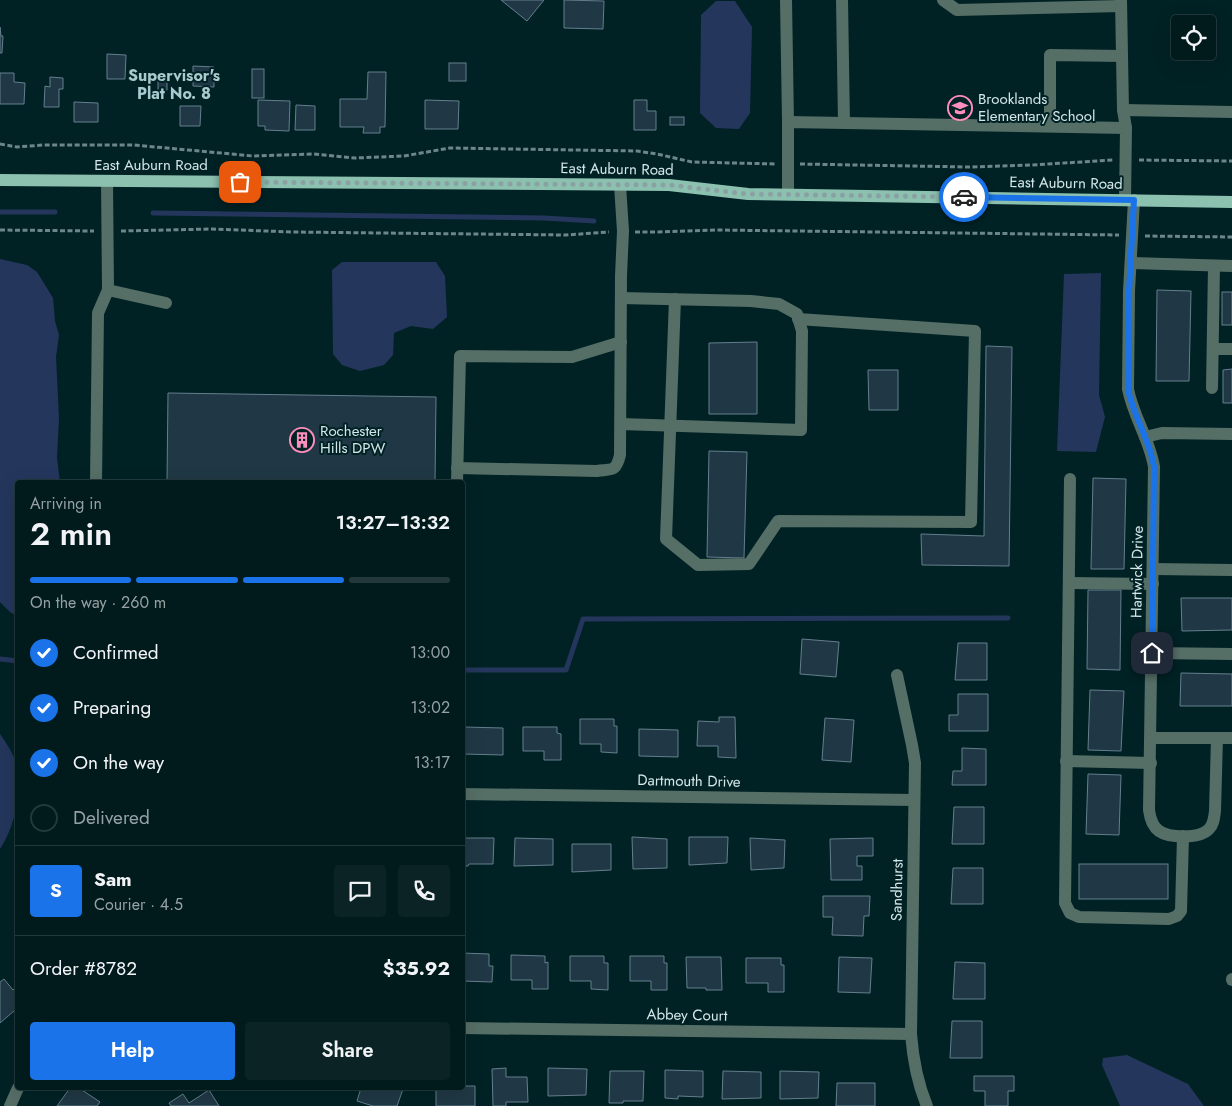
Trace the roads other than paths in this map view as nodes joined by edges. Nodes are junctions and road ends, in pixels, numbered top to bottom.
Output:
1 (786, 0) edge
2 (842, 0) edge
3 (943, 0) edge
4 (1121, 3) edge
5 (1122, 56) junction
6 (1123, 110) junction
7 (1232, 112) edge
8 (788, 122) junction
9 (844, 123) junction
10 (1050, 126) junction
11 (1126, 128) junction
12 (0, 180) edge
13 (107, 181) junction
14 (620, 185) junction
15 (788, 194) junction
16 (1130, 200) junction
17 (1232, 202) edge
18 (1132, 263) junction
19 (1214, 266) junction
20 (1232, 266) edge
21 (108, 290) junction
22 (621, 298) junction
23 (676, 299) junction
24 (166, 303) dead end
25 (798, 319) junction
26 (621, 342) junction
27 (1213, 349) junction
28 (1232, 350) edge
29 (1212, 388) dead end
30 (620, 424) junction
31 (670, 426) junction
32 (1232, 434) edge
33 (1145, 437) junction
34 (457, 468) junction
35 (1070, 479) dead end
36 (96, 480) edge
37 (457, 480) edge
38 (1153, 569) junction
39 (1232, 570) edge
40 (1069, 584) junction
41 (1153, 584) junction
42 (1152, 653) junction
43 (1232, 654) edge
44 (897, 675) dead end
45 (1151, 738) junction
46 (1217, 738) junction
47 (1232, 738) edge
48 (1066, 761) junction
49 (1150, 763) junction
50 (465, 794) edge
51 (914, 800) junction
52 (1183, 836) junction
53 (465, 1028) edge
54 (911, 1034) junction
55 (17, 1090) edge
56 (10, 1106) edge
57 (927, 1106) edge

1 - 8 street
2 - 9 street
3 - 4 street
4 - 5 street, Hartwick Drive
5 - 6 street, Hartwick Drive
5 - 10 street
6 - 7 street
6 - 11 street, Hartwick Drive
8 - 9 street
8 - 15 street
9 - 10 street
10 - 11 street
11 - 16 street, Hartwick Drive
12 - 13 main road, East Auburn Road
13 - 14 main road, East Auburn Road
13 - 21 street
14 - 15 main road, East Auburn Road
14 - 22 street
15 - 16 main road, East Auburn Road
16 - 17 main road, East Auburn Road
16 - 18 street, Hartwick Drive
18 - 19 street
18 - 33 street, Hartwick Drive
19 - 20 street
19 - 27 street
21 - 24 street
21 - 36 street
22 - 23 street
22 - 26 street
23 - 25 street
23 - 31 street
25 - 31 street
25 - 31 street
26 - 30 street
26 - 34 street
27 - 28 street
27 - 29 street
30 - 31 street
30 - 34 street
32 - 33 street
33 - 38 street, Hartwick Drive
34 - 37 street
35 - 40 street
38 - 39 street
38 - 41 street, Hartwick Drive
40 - 41 street
40 - 48 street
41 - 42 street, Hartwick Drive
42 - 43 street
42 - 45 street, Hartwick Drive
44 - 51 street, Sandhurst
45 - 46 street
45 - 49 street, Hartwick Drive
46 - 47 street
46 - 52 street, Hartwick Drive
48 - 49 street
48 - 52 street
49 - 52 street, Hartwick Drive
50 - 51 street, Dartmouth Drive
51 - 54 street, Sandhurst
53 - 54 street, Abbey Court
54 - 57 street, Sandhurst
55 - 56 street

